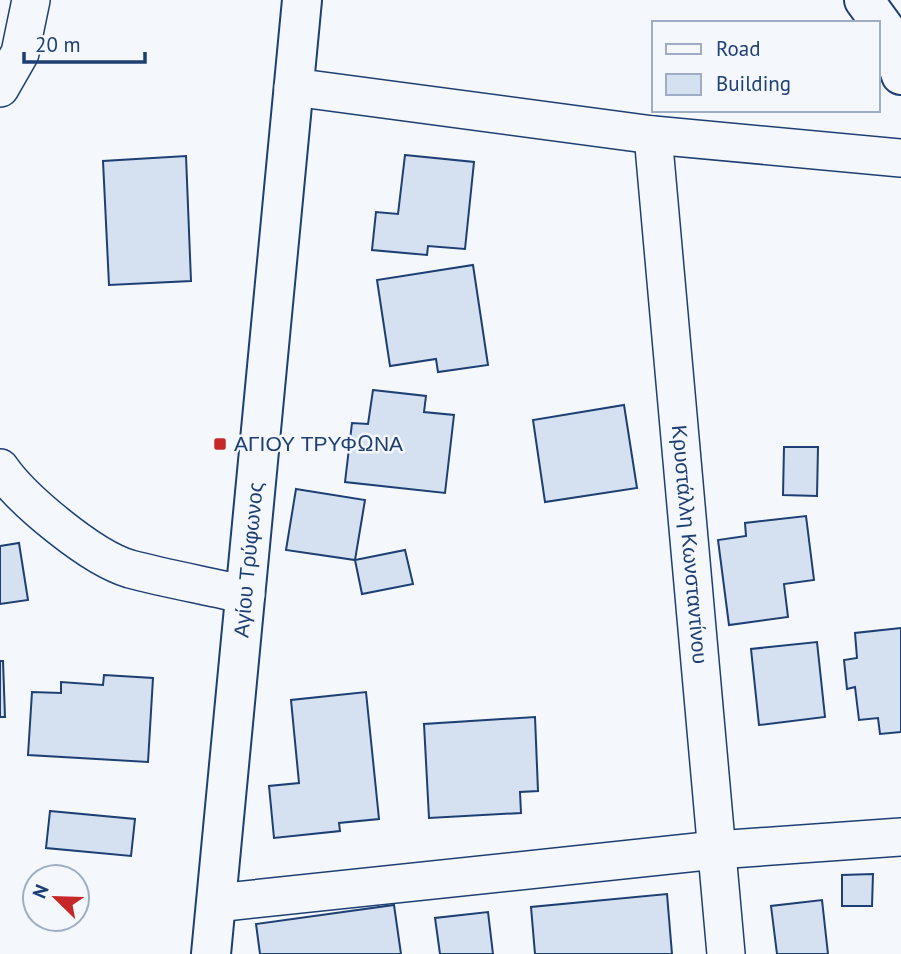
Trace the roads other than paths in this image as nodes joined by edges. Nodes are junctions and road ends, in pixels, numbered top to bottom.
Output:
1 (31, 0) edge
2 (302, 0) edge
3 (864, 0) edge
4 (879, 21) edge
5 (880, 22) edge
6 (901, 75) edge
7 (293, 87) junction
8 (0, 88) edge
9 (653, 135) junction
10 (901, 158) edge
11 (0, 468) edge
12 (246, 595) junction
13 (901, 837) edge
14 (716, 850) junction
15 (216, 903) junction
16 (211, 954) edge
17 (726, 954) edge

1 - 8 street
2 - 7 main road, Αγίου Τρύφωνος
3 - 4 main road
5 - 6 main road
7 - 9 street
7 - 12 main road, Αγίου Τρύφωνος
9 - 10 street
9 - 14 street, Κρυστάλλη Κωνσταντίνου
11 - 12 street
12 - 15 main road, Αγίου Τρύφωνος
13 - 14 street
14 - 15 street
14 - 17 street, Κρυστάλλη Κωνσταντίνου
15 - 16 main road, Αγίου Τρύφωνος

